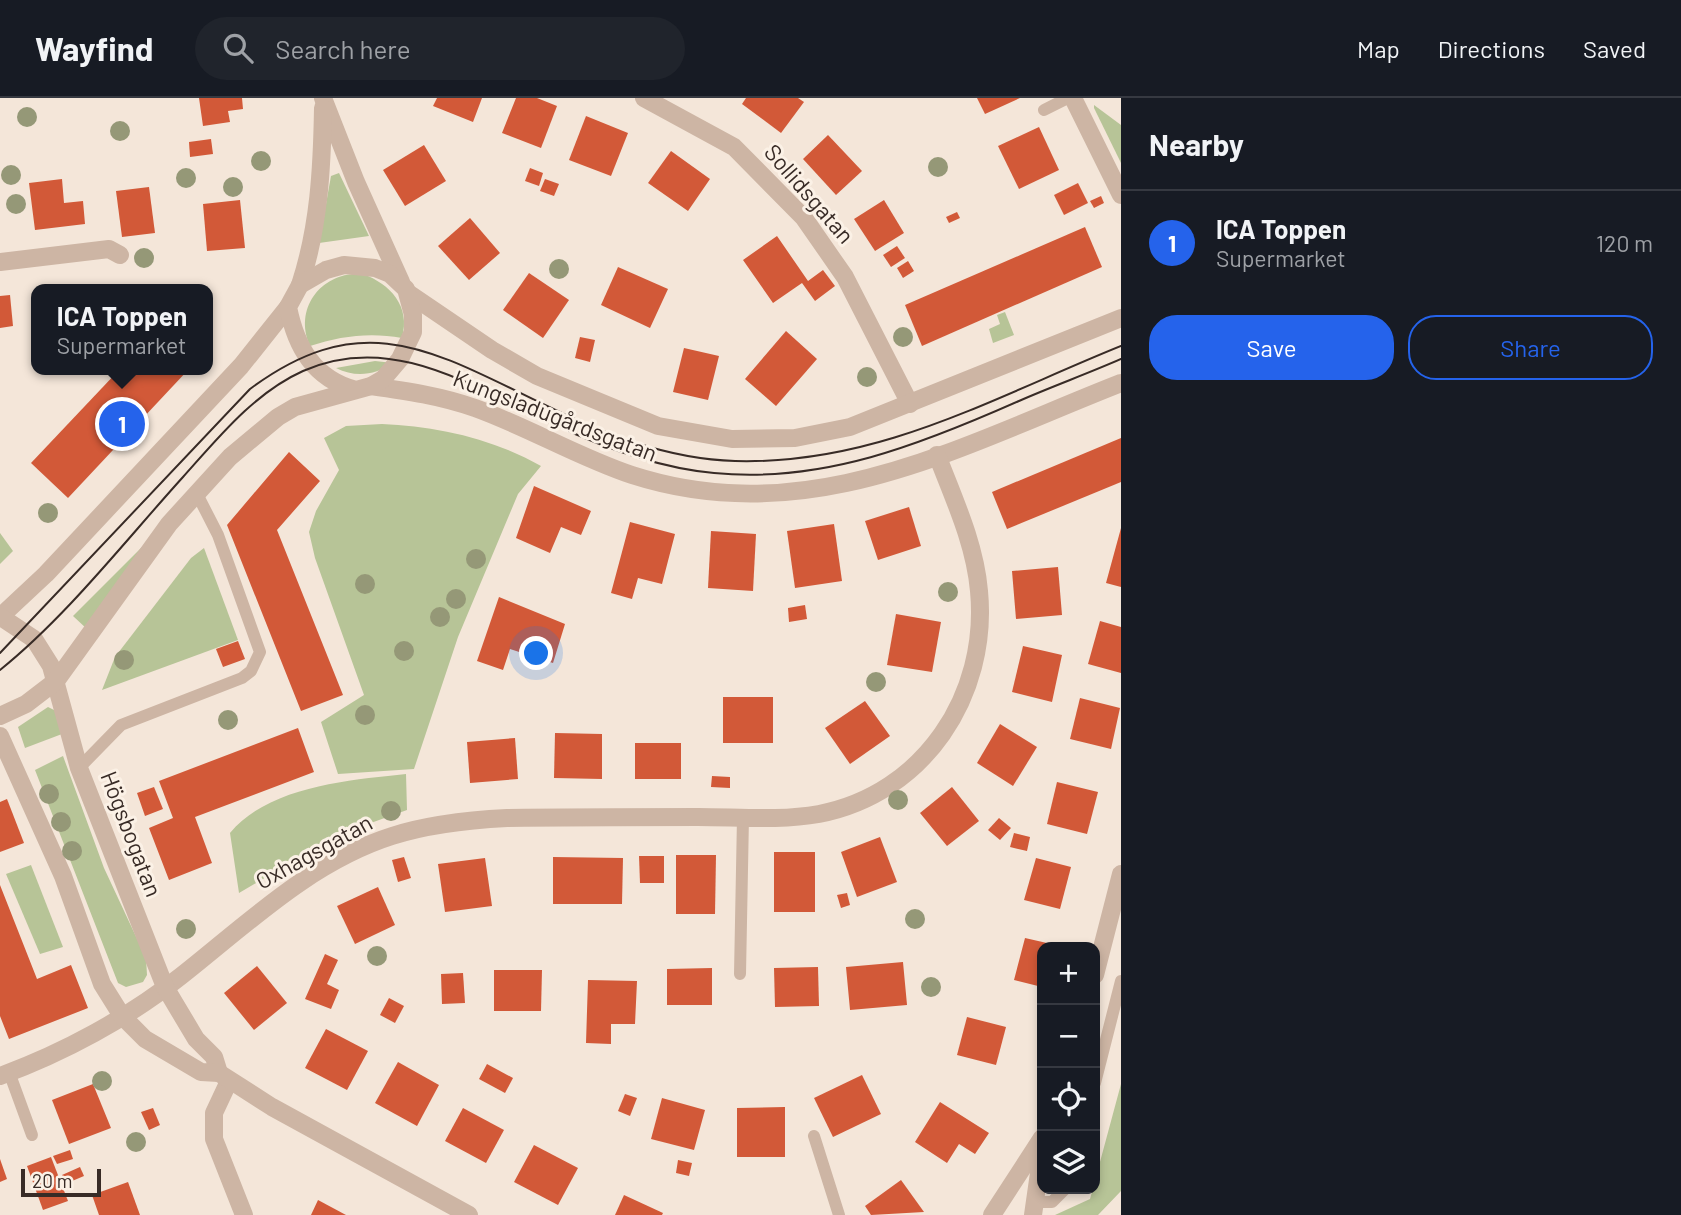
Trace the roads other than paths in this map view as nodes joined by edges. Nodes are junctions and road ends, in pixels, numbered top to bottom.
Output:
1 (323, 98) edge
2 (644, 98) edge
3 (1070, 98) edge
4 (1044, 110) dead end
5 (1121, 195) edge
6 (120, 255) dead end
7 (0, 262) edge
8 (300, 285) junction
9 (405, 288) junction
10 (288, 307) junction
11 (1121, 318) edge
12 (1121, 383) edge
13 (363, 388) junction
14 (910, 404) junction
15 (937, 455) junction
16 (197, 492) junction
17 (0, 617) edge
18 (56, 681) junction
19 (0, 716) edge
20 (0, 736) edge
21 (79, 768) junction
22 (743, 817) junction
23 (1121, 874) edge
24 (1100, 956) edge
25 (740, 974) dead end
26 (1121, 981) edge
27 (165, 987) junction
28 (122, 1016) junction
29 (1099, 1068) edge
30 (5, 1074) edge
31 (224, 1077) junction
32 (32, 1135) dead end
33 (814, 1136) dead end
34 (1037, 1146) edge
35 (1060, 1194) edge
36 (1035, 1209) edge
37 (244, 1215) edge
38 (469, 1215) edge
39 (839, 1215) edge
40 (992, 1215) edge

1 - 8 street
1 - 9 street
2 - 14 street, Sollidsgatan
3 - 4 lane
3 - 5 street
6 - 7 street
8 - 9 street
8 - 10 street
9 - 13 street
9 - 14 street, Kungsladugårdsgatan
10 - 13 street
10 - 17 street
11 - 14 street, Kungsladugårdsgatan
12 - 15 street, Kungsladugårdsgatan
13 - 15 street, Kungsladugårdsgatan
13 - 16 street, Kungsladugårdsgatan
15 - 22 street, Oxhagsgatan
16 - 18 street, Kungsladugårdsgatan
16 - 21 lane
17 - 18 street, Högsbogatan
18 - 19 street, Kungsladugårdsgatan
18 - 21 street, Högsbogatan
20 - 28 street, Högsbogatan
21 - 27 street, Högsbogatan
22 - 25 lane
22 - 27 street, Oxhagsgatan
23 - 24 street
26 - 29 lane
27 - 28 street, Oxhagsgatan
27 - 31 street, Högsbogatan
28 - 30 street, Oxhagsgatan
28 - 31 street, Högsbogatan
30 - 32 lane
31 - 37 street
31 - 38 street, Högsbogatan
33 - 39 lane
34 - 40 street
35 - 36 lane

